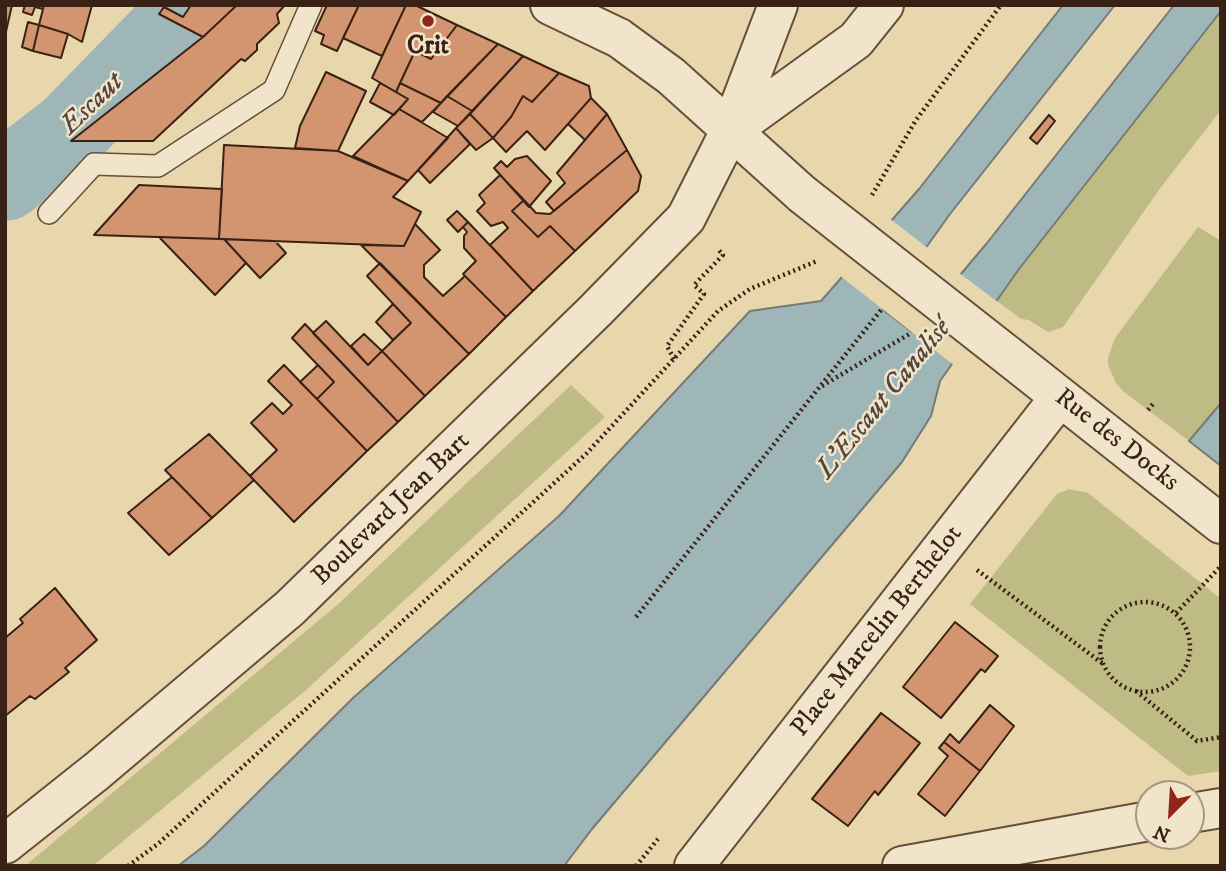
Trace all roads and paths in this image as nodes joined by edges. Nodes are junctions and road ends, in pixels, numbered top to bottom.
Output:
1 (311, 5) edge
2 (550, 5) edge
3 (778, 5) edge
4 (884, 5) edge
5 (1001, 5) edge
6 (730, 131) junction
7 (868, 202) dead end
8 (49, 213) dead end
9 (820, 260) dead end
10 (704, 294) dead end
11 (881, 309) dead end
12 (912, 332) dead end
13 (674, 359) junction
14 (819, 388) junction
15 (1060, 397) junction
16 (1153, 404) dead end
17 (1148, 410) dead end
18 (1221, 524) edge
19 (944, 546) junction
20 (1221, 566) edge
21 (1176, 613) junction
22 (636, 617) dead end
23 (1103, 663) junction
24 (1136, 691) junction
25 (1221, 737) edge
26 (1135, 824) edge
27 (5, 844) edge
28 (128, 866) edge
29 (694, 866) edge
30 (902, 866) edge

1 - 8 lane
2 - 6 street, Rue des Docks
3 - 6 street, Boulevard Jean Bart
4 - 6 street, Boulevard Jean Bart
5 - 7 path
6 - 15 street, Rue des Docks, bridge
6 - 27 street, Boulevard Jean Bart
9 - 13 path
10 - 13 path
11 - 14 path
12 - 14 path
13 - 28 path
14 - 22 path
15 - 18 street, Rue des Docks
15 - 19 street, Place Marcelin Berthelot
16 - 17 path
19 - 23 path
19 - 29 street, Place Marcelin Berthelot
20 - 21 path
21 - 23 path
21 - 24 path
23 - 24 path
24 - 25 path
26 - 30 street

